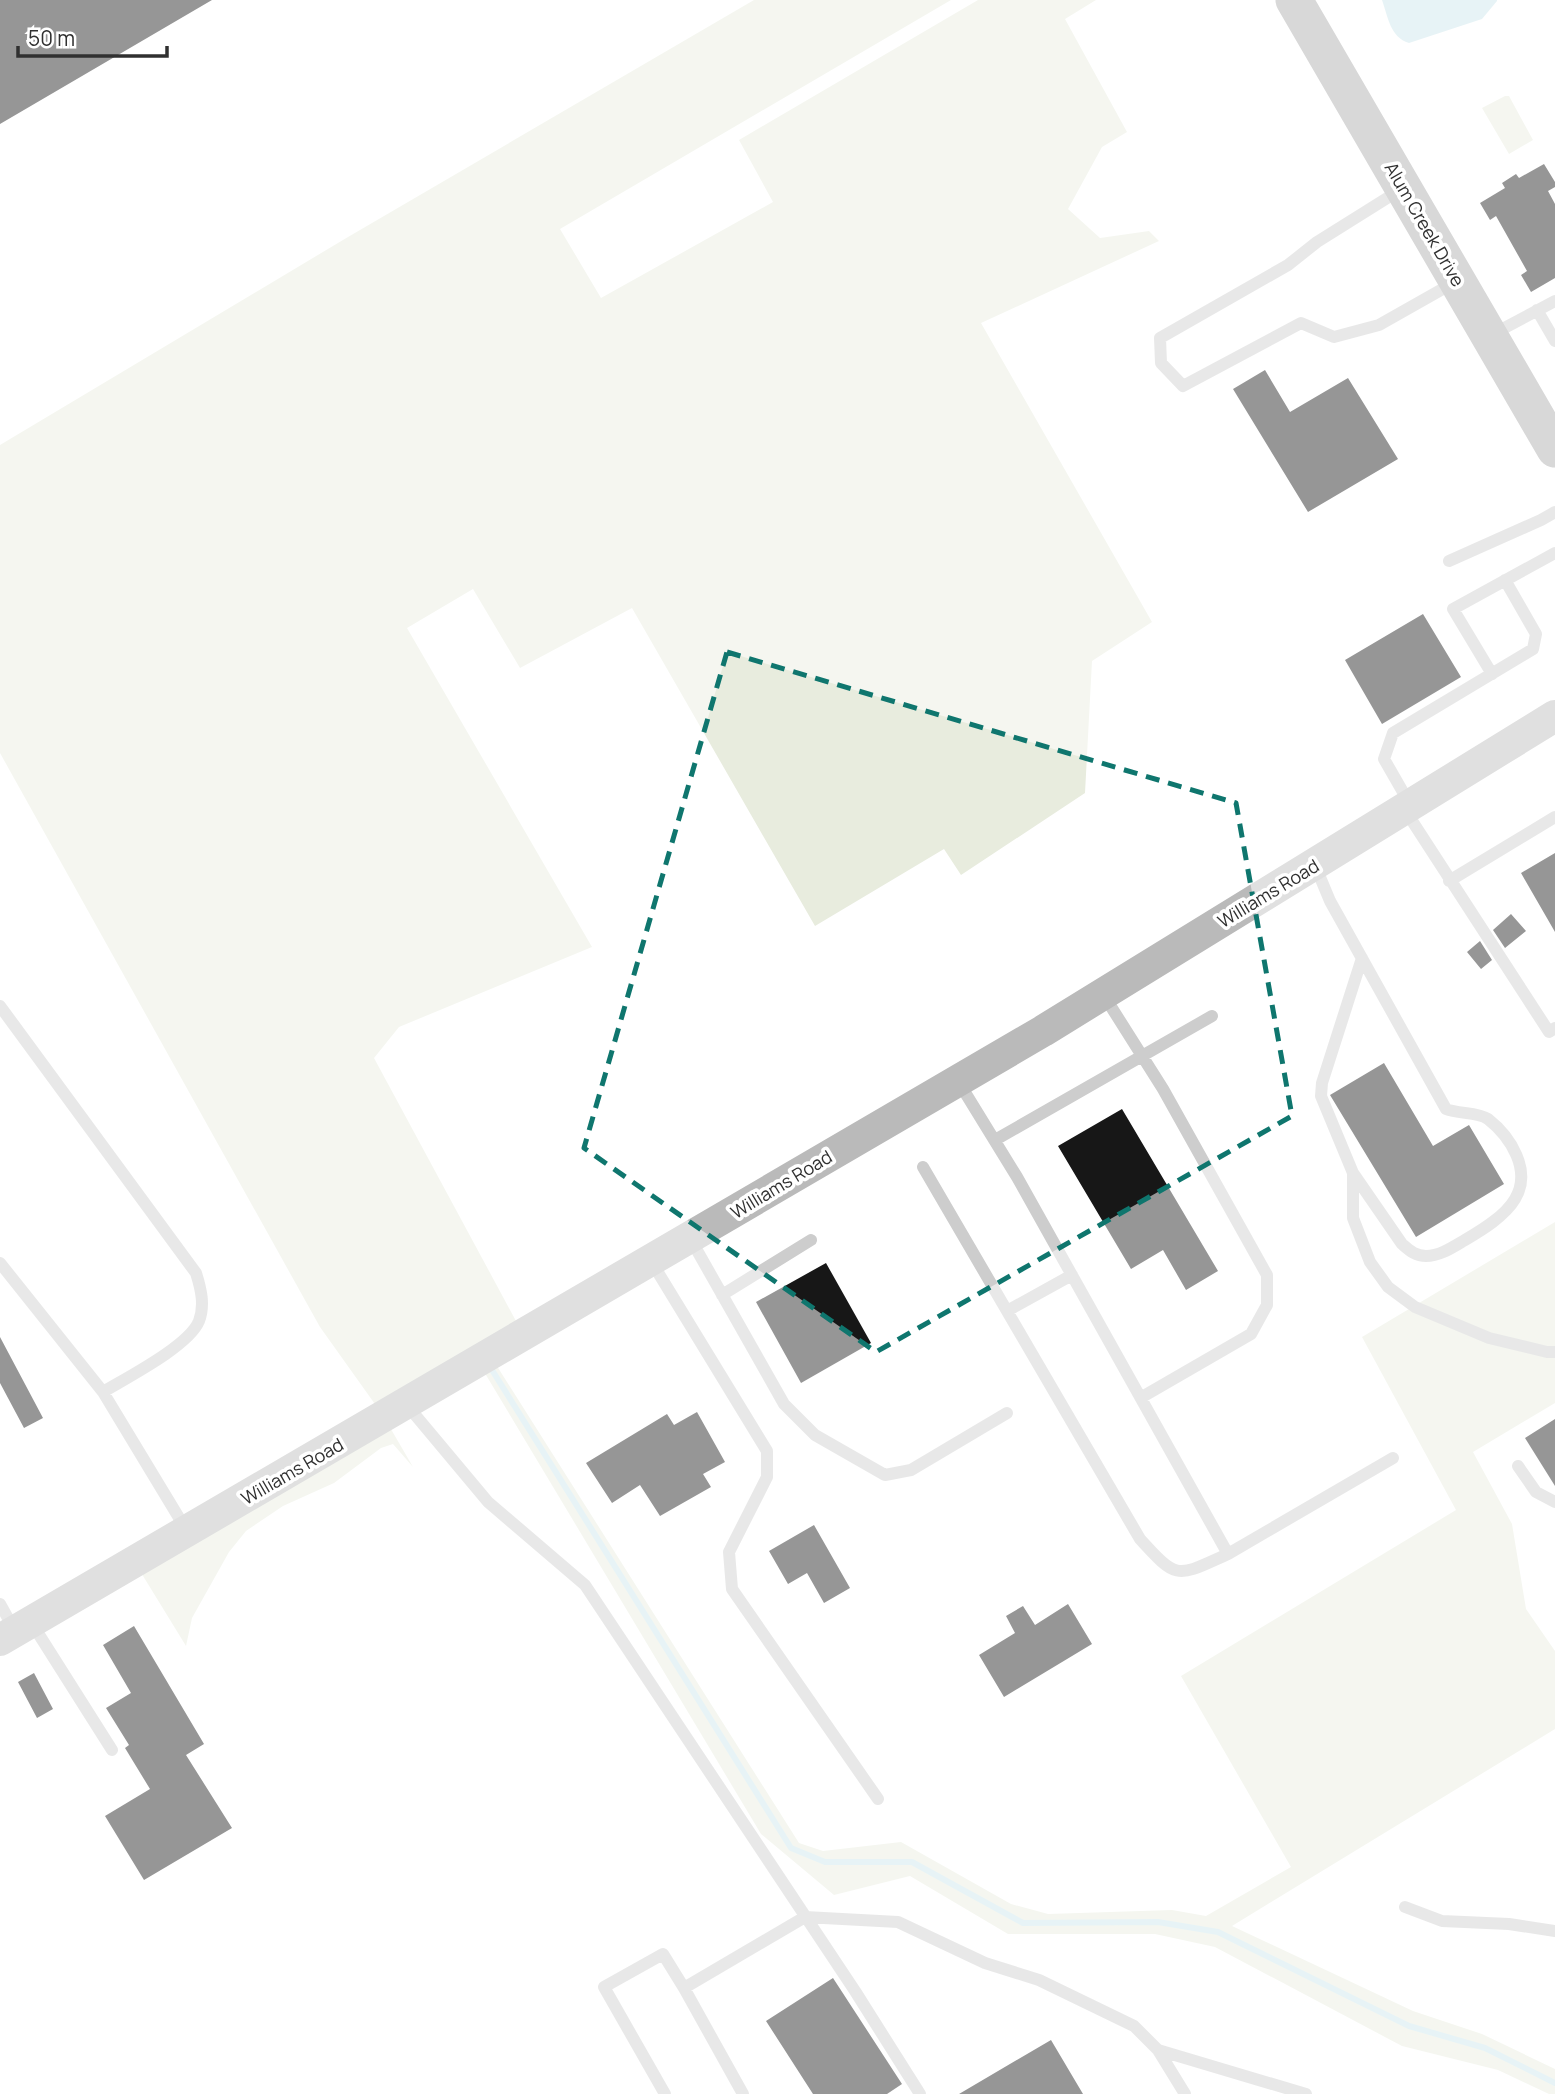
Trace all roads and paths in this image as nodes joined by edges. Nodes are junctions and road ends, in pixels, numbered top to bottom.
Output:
1 (1294, 0) edge
2 (1404, 188) junction
3 (1458, 281) junction
4 (1555, 301) edge
5 (1537, 310) junction
6 (1489, 336) junction
7 (1555, 341) edge
8 (1554, 444) edge
9 (1555, 512) edge
10 (1555, 553) edge
11 (1449, 561) dead end
12 (1505, 580) junction
13 (1492, 674) junction
14 (1555, 716) edge
15 (1408, 808) junction
16 (1555, 817) edge
17 (1315, 865) junction
18 (1449, 881) junction
19 (1362, 958) junction
20 (1102, 994) junction
21 (0, 1006) edge
22 (1212, 1016) dead end
23 (1555, 1028) edge
24 (1142, 1056) junction
25 (957, 1080) junction
26 (995, 1140) junction
27 (923, 1167) dead end
28 (1353, 1173) junction
29 (690, 1238) junction
30 (811, 1240) dead end
31 (650, 1261) junction
32 (0, 1263) edge
33 (1072, 1275) junction
34 (722, 1295) junction
35 (1007, 1311) junction
36 (1555, 1352) edge
37 (103, 1392) junction
38 (1142, 1397) junction
39 (406, 1404) junction
40 (1007, 1413) dead end
41 (1393, 1458) dead end
42 (1518, 1466) dead end
43 (1555, 1502) edge
44 (187, 1531) junction
45 (1228, 1555) junction
46 (0, 1604) edge
47 (16, 1631) edge
48 (112, 1750) dead end
49 (878, 1799) dead end
50 (1405, 1907) dead end
51 (805, 1917) junction
52 (1555, 1931) edge
53 (684, 1988) junction
54 (1158, 2050) junction
55 (665, 2094) edge
56 (743, 2094) edge
57 (920, 2094) edge
58 (1185, 2094) edge
59 (1306, 2094) edge

1 - 2 main road, Alum Creek Drive
2 - 3 main road, Alum Creek Drive
2 - 3 lane
3 - 6 main road, Alum Creek Drive
4 - 5 lane
5 - 6 lane
5 - 7 lane
6 - 8 main road, Alum Creek Drive
9 - 11 lane
10 - 12 lane
12 - 13 lane
12 - 13 lane
13 - 15 lane
14 - 15 main road, Williams Road
15 - 17 main road, Williams Road
15 - 18 lane
16 - 18 lane
17 - 19 lane
17 - 20 main road, Williams Road
18 - 23 lane
19 - 28 lane
19 - 28 lane
20 - 24 lane
20 - 25 main road, Williams Road
21 - 37 lane
22 - 24 lane
24 - 26 lane
24 - 38 lane
25 - 26 lane
25 - 29 main road, Williams Road
26 - 33 lane
27 - 35 lane
28 - 36 lane
29 - 31 main road, Williams Road
29 - 34 lane
30 - 34 lane
31 - 39 main road, Williams Road
31 - 49 lane
32 - 37 lane
33 - 35 lane
33 - 38 lane
34 - 40 lane
35 - 45 lane
37 - 44 lane
38 - 45 lane
39 - 44 main road, Williams Road
39 - 51 lane
41 - 45 lane
42 - 43 lane
44 - 47 main road, Williams Road
46 - 47 lane
47 - 48 lane
50 - 52 lane
51 - 53 lane
51 - 54 lane
51 - 57 lane
53 - 55 lane
53 - 56 lane
54 - 58 lane
54 - 59 lane

